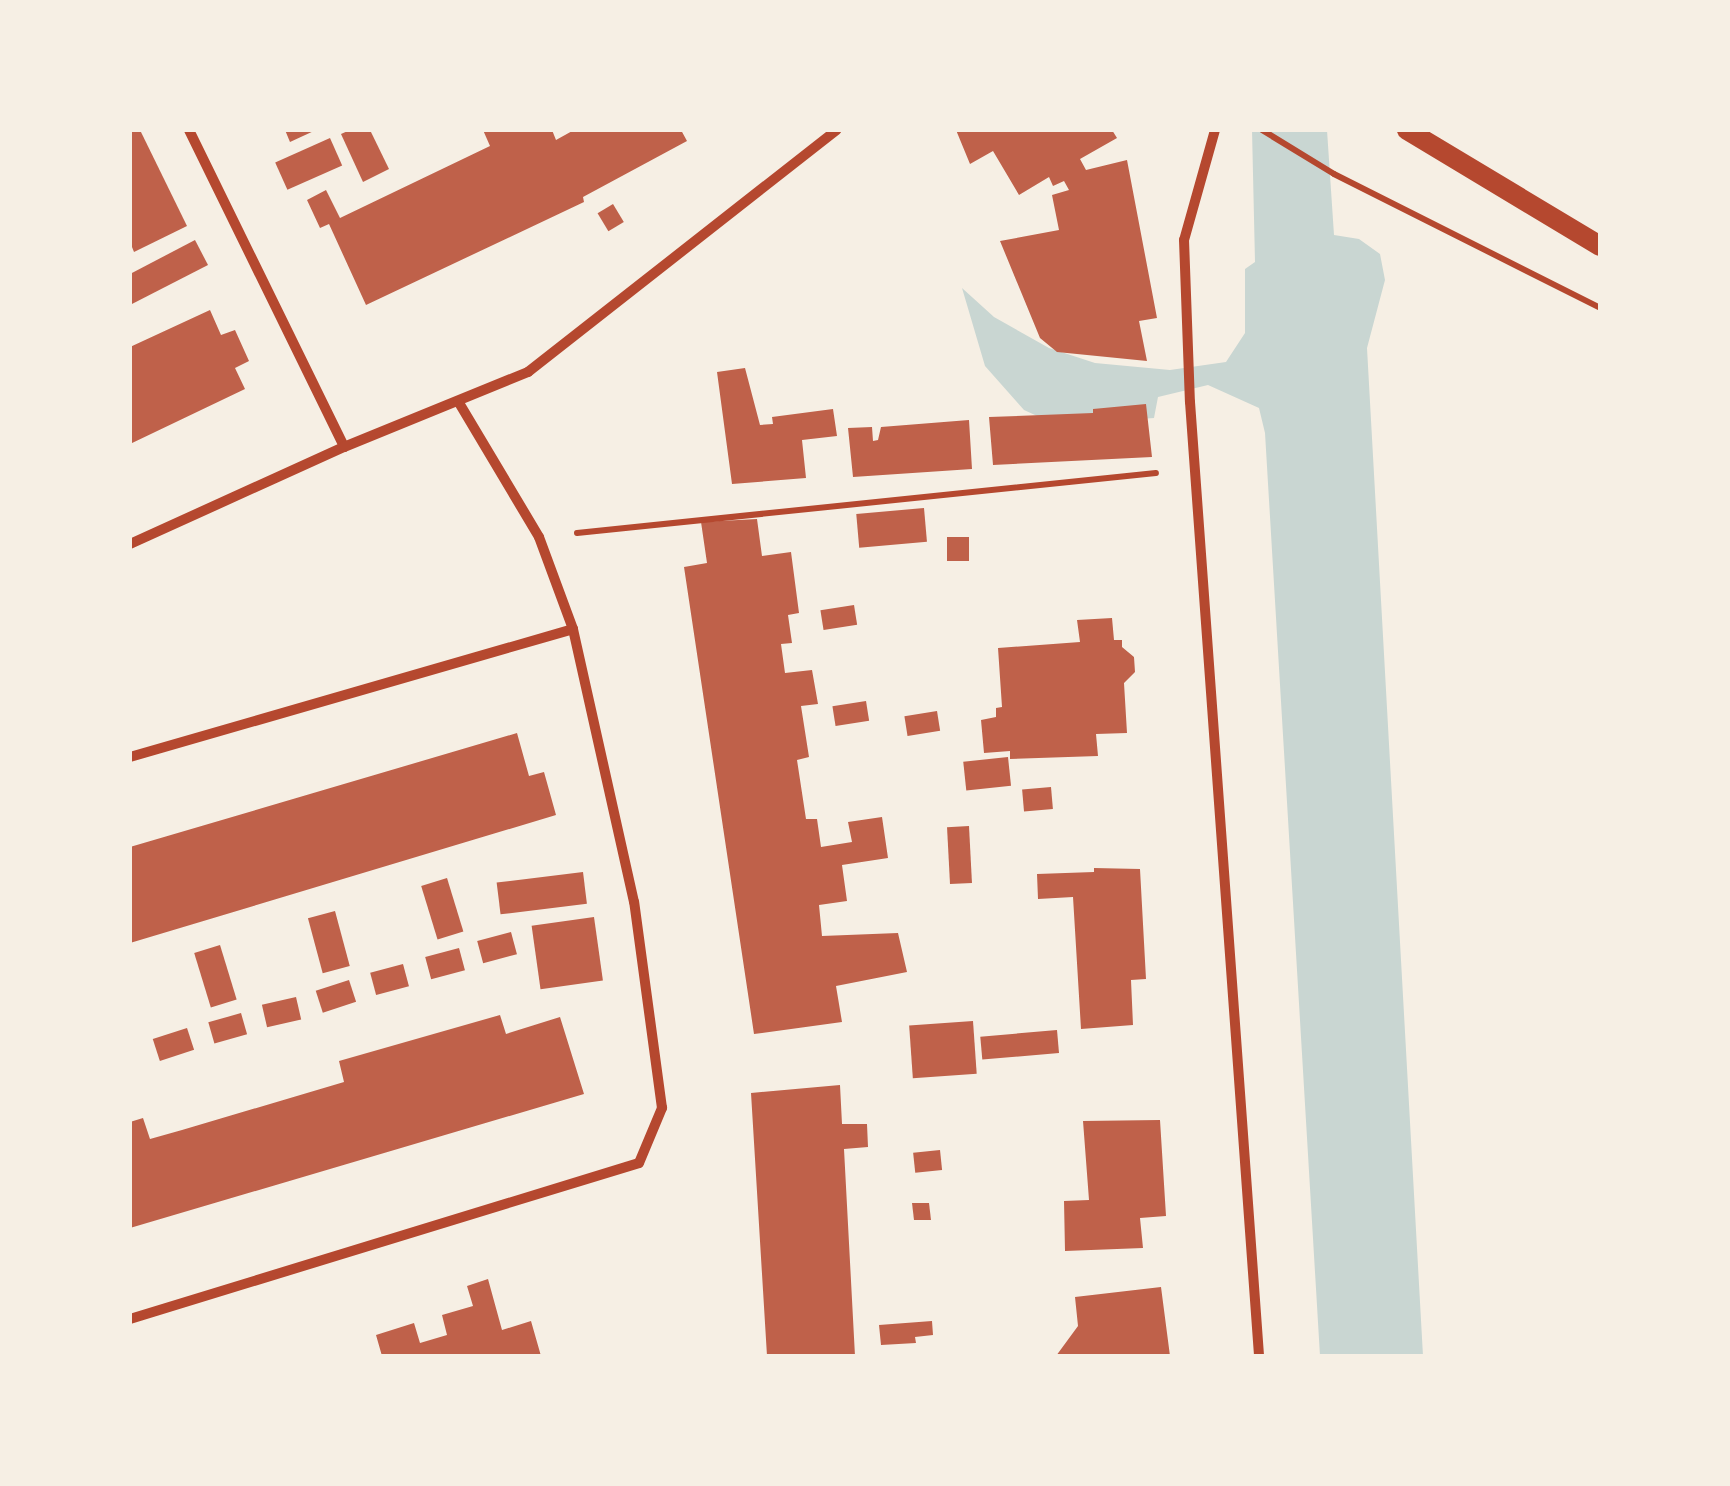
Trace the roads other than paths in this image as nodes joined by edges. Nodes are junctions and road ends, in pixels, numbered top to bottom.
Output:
1 (188, 130) edge
2 (837, 130) edge
3 (1215, 130) edge
4 (1408, 130) edge
5 (1600, 246) edge
6 (458, 401) junction
7 (344, 447) junction
8 (130, 544) edge
9 (574, 629) junction
10 (130, 757) edge
11 (130, 1319) edge
12 (1259, 1356) edge

1 - 7 street
2 - 6 street
3 - 12 street
4 - 5 main road
6 - 7 street
6 - 9 street
7 - 8 street
9 - 10 street
9 - 11 street

